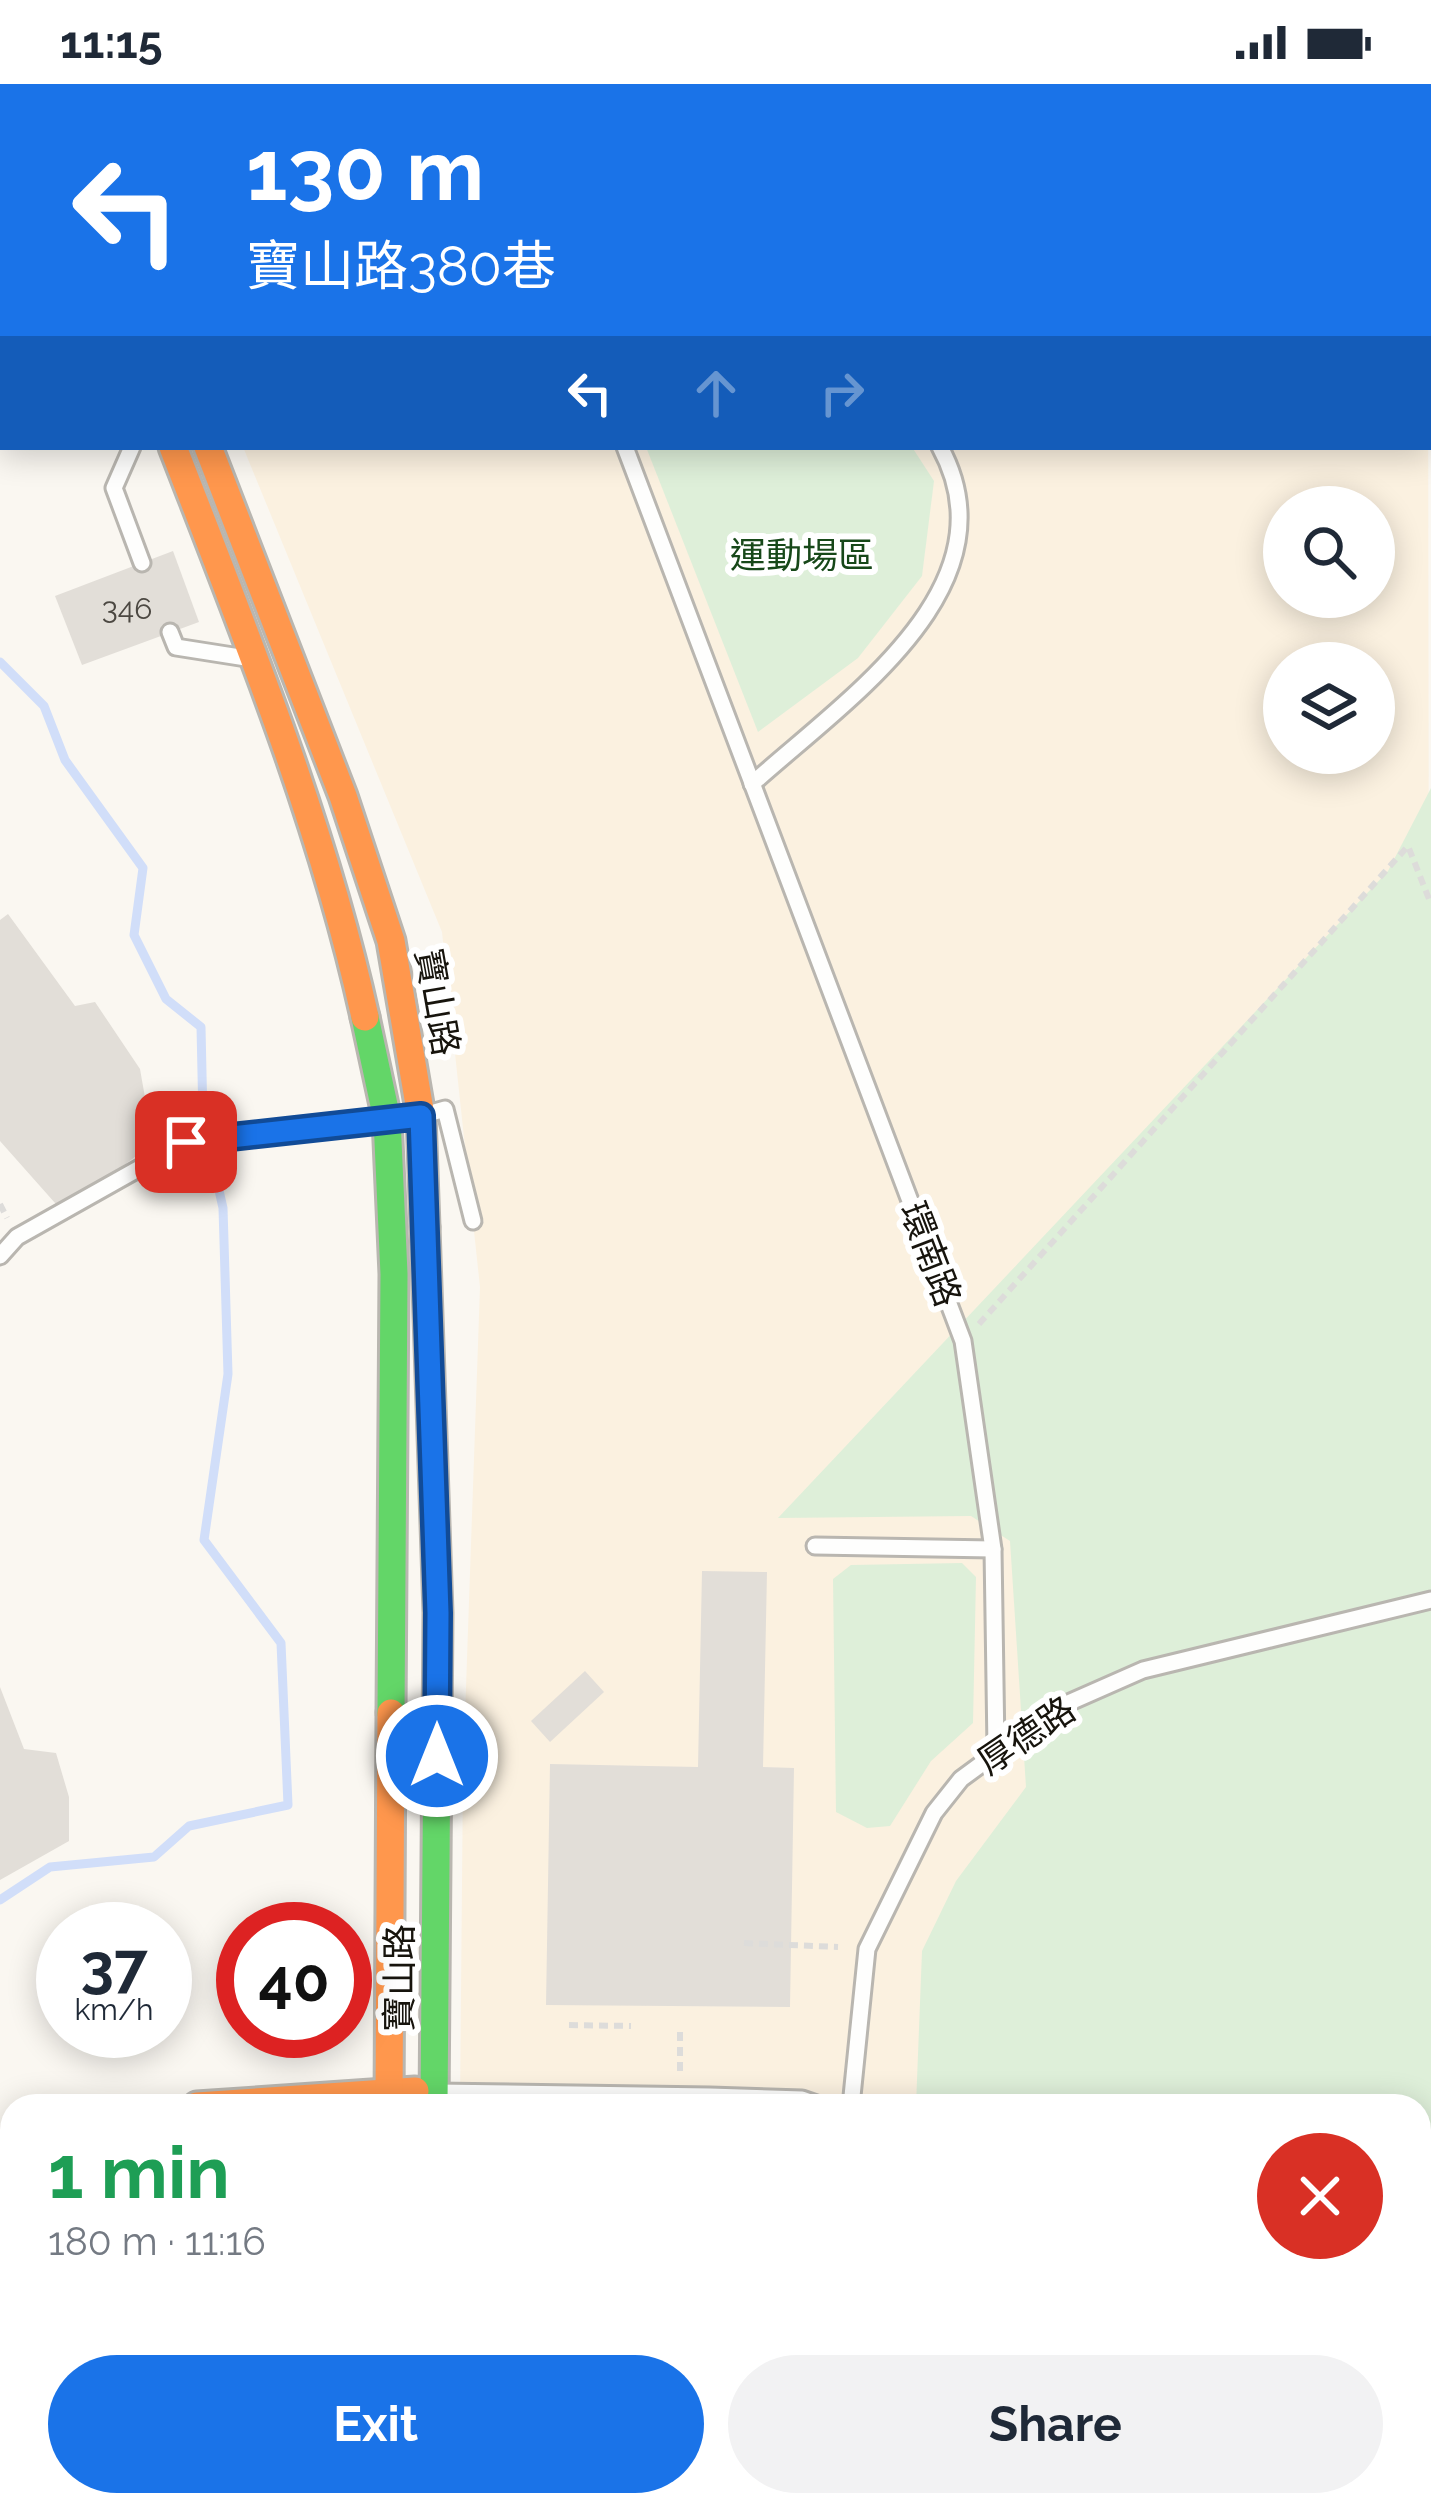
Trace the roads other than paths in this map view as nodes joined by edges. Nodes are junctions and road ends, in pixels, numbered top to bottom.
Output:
1 (131, 450) edge
2 (174, 450) edge
3 (209, 450) edge
4 (626, 450) edge
5 (942, 450) edge
6 (142, 563) dead end
7 (170, 632) dead end
8 (255, 659) junction
9 (752, 784) junction
10 (421, 1116) junction
11 (387, 1119) junction
12 (472, 1221) dead end
13 (0, 1256) edge
14 (815, 1546) dead end
15 (993, 1549) junction
16 (1431, 1600) edge
17 (996, 1749) junction
18 (388, 2094) edge
19 (434, 2094) edge
20 (852, 2094) edge

1 - 6 lane
2 - 8 street, 寶山路
3 - 10 street, 寶山路
4 - 9 lane, 環南路
5 - 9 lane
7 - 8 lane
8 - 11 street, 寶山路
9 - 15 lane, 環南路
10 - 11 street
10 - 12 lane
10 - 19 street, 寶山路
11 - 13 lane
11 - 18 street, 寶山路
14 - 15 lane
15 - 17 lane, 環南路
16 - 17 lane, 厚德路
17 - 20 lane, 厚德路

